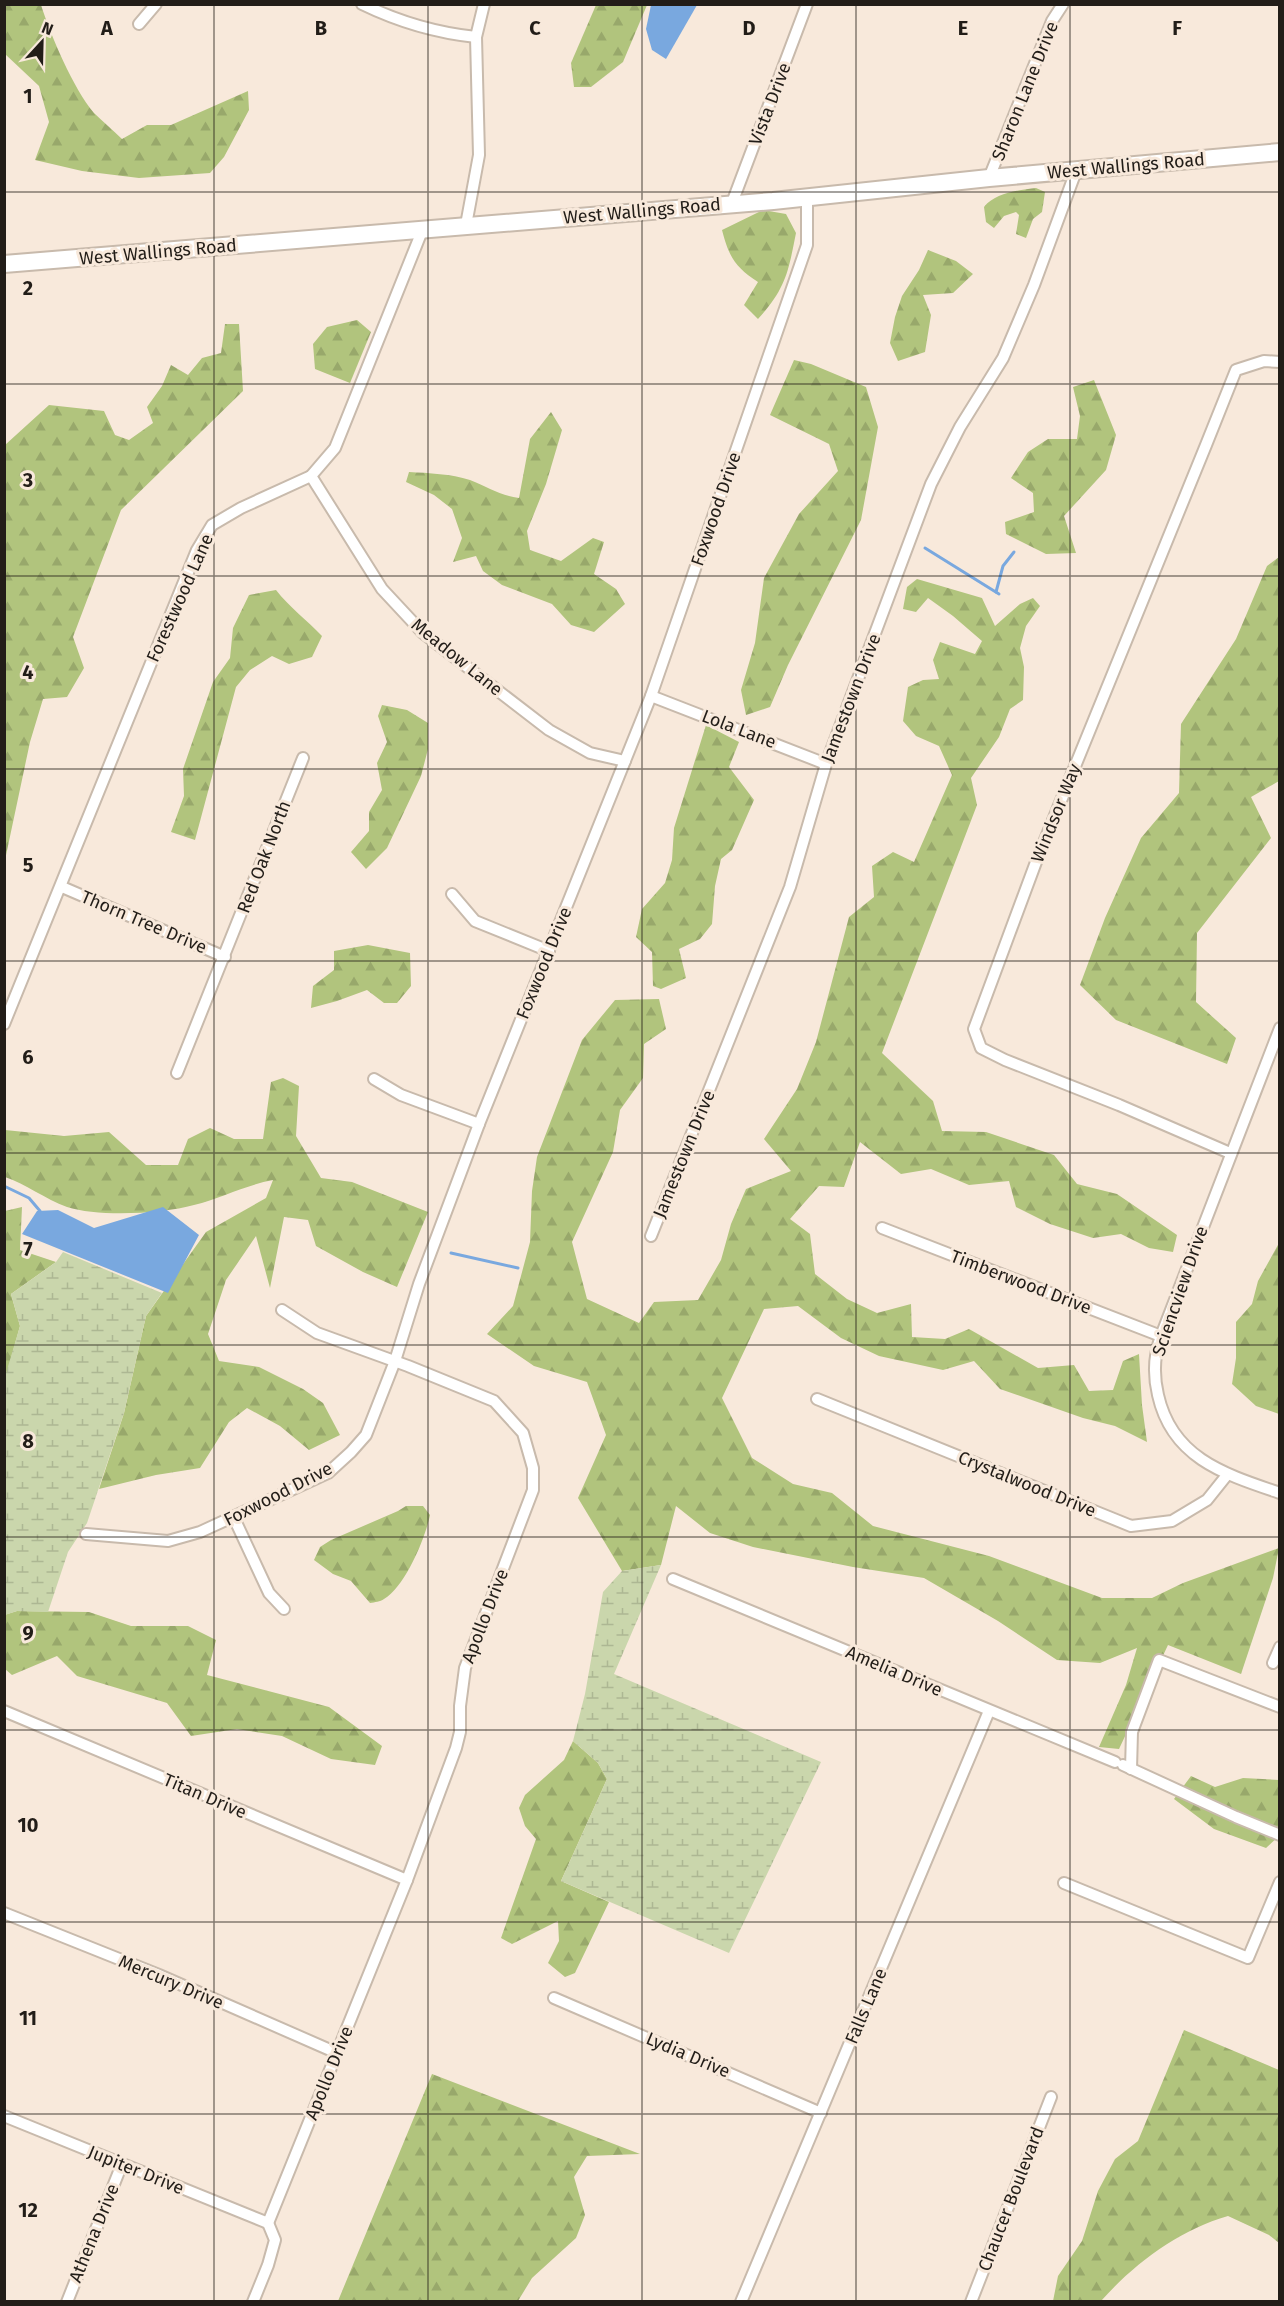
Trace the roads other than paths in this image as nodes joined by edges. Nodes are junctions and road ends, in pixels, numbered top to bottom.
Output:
1 (156, 4) edge
2 (362, 4) edge
3 (484, 4) edge
4 (807, 4) edge
5 (1063, 4) edge
6 (140, 24) dead end
7 (476, 37) junction
8 (1280, 152) edge
9 (1076, 171) junction
10 (989, 178) junction
11 (807, 196) junction
12 (732, 203) junction
13 (466, 225) junction
14 (422, 231) junction
15 (4, 264) edge
16 (1280, 362) edge
17 (311, 476) junction
18 (651, 696) junction
19 (303, 758) dead end
20 (625, 761) junction
21 (825, 764) junction
22 (62, 887) junction
23 (452, 894) dead end
24 (549, 951) junction
25 (225, 957) junction
26 (4, 1024) edge
27 (1280, 1028) edge
28 (177, 1073) dead end
29 (374, 1079) dead end
30 (480, 1124) junction
31 (1230, 1153) junction
32 (882, 1228) dead end
33 (651, 1236) dead end
34 (282, 1310) dead end
35 (1161, 1335) junction
36 (395, 1361) junction
37 (817, 1399) dead end
38 (1227, 1475) junction
39 (1280, 1493) edge
40 (234, 1518) junction
41 (86, 1534) dead end
42 (673, 1579) dead end
43 (284, 1609) dead end
44 (1280, 1647) edge
45 (1272, 1663) edge
46 (1280, 1707) edge
47 (4, 1711) edge
48 (989, 1711) junction
49 (1123, 1765) junction
50 (1280, 1835) edge
51 (407, 1880) junction
52 (1280, 1882) edge
53 (1064, 1883) dead end
54 (4, 1913) edge
55 (554, 1998) dead end
56 (337, 2053) junction
57 (1051, 2097) dead end
58 (821, 2113) junction
59 (4, 2116) edge
60 (122, 2164) junction
61 (268, 2223) junction
62 (67, 2301) edge
63 (253, 2301) edge
64 (741, 2301) edge
65 (971, 2301) edge

1 - 6 street
2 - 7 street
3 - 7 street
4 - 12 street, Vista Drive
5 - 10 street, Sharon Lane Drive
7 - 13 street
8 - 9 street, West Wallings Road
9 - 10 street, West Wallings Road
9 - 21 street, Jamestown Drive
10 - 11 street, West Wallings Road
11 - 12 street, West Wallings Road
11 - 18 street, Foxwood Drive
12 - 13 street, West Wallings Road
13 - 14 street, West Wallings Road
14 - 15 street, West Wallings Road
14 - 17 street, Forestwood Lane
16 - 31 street, Windsor Way
17 - 20 street, Meadow Lane
17 - 22 street, Forestwood Lane
18 - 20 street, Foxwood Drive
18 - 21 street, Lola Lane
19 - 25 street, Red Oak North
20 - 24 street, Foxwood Drive
21 - 33 street, Jamestown Drive
22 - 25 street, Thorn Tree Drive
22 - 26 street, Forestwood Lane
23 - 24 street
24 - 30 street, Foxwood Drive
25 - 28 street, Red Oak North
27 - 31 street, Sciencview Drive
29 - 30 street
30 - 36 street, Foxwood Drive
31 - 35 street, Sciencview Drive
32 - 35 street, Timberwood Drive
34 - 36 street, Apollo Drive
35 - 38 street, Sciencview Drive
36 - 40 street, Foxwood Drive
36 - 51 street, Apollo Drive
37 - 38 street, Crystalwood Drive
38 - 39 street, Sciencview Drive
40 - 41 street, Foxwood Drive
40 - 43 street
42 - 48 street, Amelia Drive
44 - 45 street
46 - 49 street
47 - 51 street, Titan Drive
48 - 49 street, Amelia Drive
48 - 58 street, Falls Lane
49 - 50 street, Amelia Drive
51 - 56 street, Apollo Drive
52 - 53 street
54 - 56 street, Mercury Drive
55 - 58 street, Lydia Drive
56 - 61 street, Apollo Drive
57 - 65 street, Chaucer Boulevard
58 - 64 street, Falls Lane
59 - 60 street, Jupiter Drive
60 - 61 street, Jupiter Drive
60 - 62 street, Athena Drive
61 - 63 street

